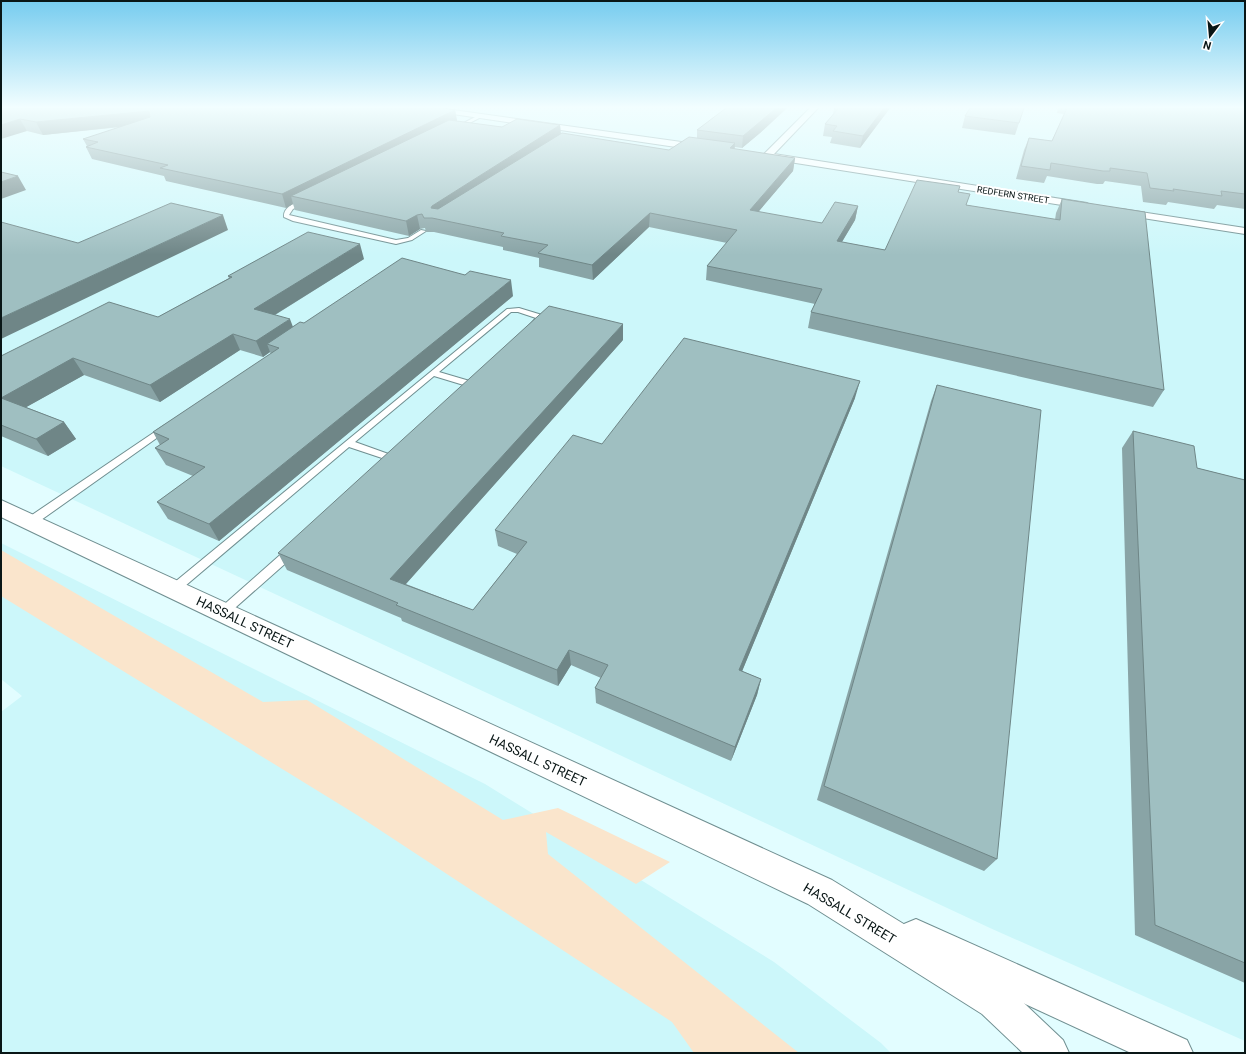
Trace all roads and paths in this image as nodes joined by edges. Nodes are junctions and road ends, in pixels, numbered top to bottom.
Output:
1 (771, 157) edge
2 (309, 199) edge
3 (1095, 208) edge
4 (1111, 210) edge
5 (423, 231) edge
6 (1245, 231) edge
7 (526, 333) edge
8 (433, 374) junction
9 (470, 384) edge
10 (175, 421) edge
11 (348, 443) junction
12 (391, 458) edge
13 (1, 508) edge
14 (30, 522) junction
15 (300, 544) edge
16 (174, 589) junction
17 (223, 612) junction
18 (820, 892) junction
19 (995, 1001) junction
20 (1014, 1040) dead end
21 (1050, 1053) edge
22 (1174, 1053) edge

1 - 3 street, REDFERN STREET
2 - 5 lane
4 - 6 street
7 - 8 lane
8 - 9 lane
8 - 11 lane
10 - 14 lane
11 - 12 lane
11 - 16 lane
13 - 14 main road, HASSALL STREET
14 - 16 main road, HASSALL STREET
15 - 17 lane
16 - 17 main road, HASSALL STREET
17 - 18 main road, HASSALL STREET
18 - 19 main road, HASSALL STREET
18 - 22 main road
19 - 20 lane
19 - 21 main road, HASSALL STREET

